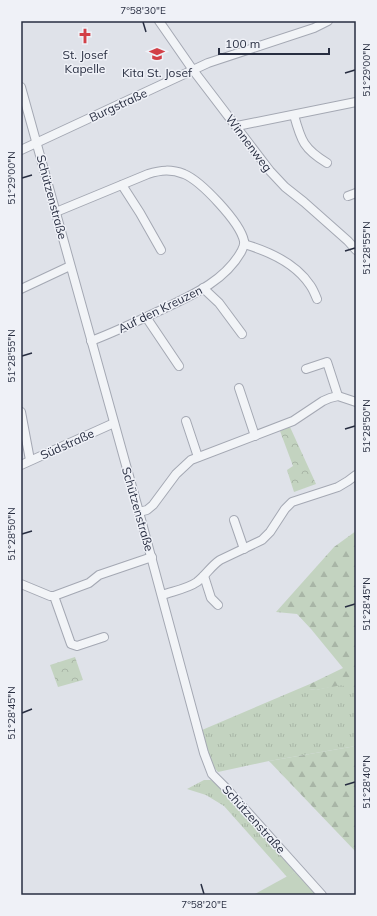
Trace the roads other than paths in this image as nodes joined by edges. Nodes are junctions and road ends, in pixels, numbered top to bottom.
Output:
1 (159, 21) edge
2 (328, 21) edge
3 (193, 70) junction
4 (21, 87) edge
5 (356, 102) edge
6 (294, 115) junction
7 (237, 126) junction
8 (36, 143) junction
9 (21, 150) edge
10 (327, 163) dead end
11 (122, 185) junction
12 (356, 193) edge
13 (348, 196) dead end
14 (56, 212) junction
15 (244, 244) junction
16 (161, 250) dead end
17 (356, 250) edge
18 (70, 266) junction
19 (203, 288) junction
20 (21, 289) edge
21 (317, 299) dead end
22 (146, 317) junction
23 (242, 334) dead end
24 (91, 341) junction
25 (179, 366) dead end
26 (306, 368) dead end
27 (239, 388) dead end
28 (338, 396) junction
29 (356, 402) edge
30 (21, 412) edge
31 (186, 421) dead end
32 (114, 423) junction
33 (255, 436) junction
34 (198, 457) junction
35 (30, 460) junction
36 (21, 465) edge
37 (356, 475) edge
38 (139, 512) junction
39 (234, 520) dead end
40 (244, 549) junction
41 (152, 557) junction
42 (204, 576) junction
43 (21, 584) edge
44 (162, 595) junction
45 (54, 596) junction
46 (218, 605) dead end
47 (104, 637) dead end
48 (322, 895) edge

1 - 3 street, Winnenweg
2 - 3 street, Burgstraße
3 - 7 street, Winnenweg
3 - 8 street, Burgstraße
4 - 8 street, Schützenstraße
5 - 6 street
6 - 7 street
6 - 10 street
7 - 17 street, Winnenweg
8 - 9 street, Burgstraße
8 - 14 street, Schützenstraße
11 - 14 street
11 - 15 street
11 - 16 street
12 - 13 street
14 - 18 street, Schützenstraße
15 - 19 street, Auf den Kreuzen
15 - 21 street
18 - 20 street
18 - 24 street, Schützenstraße
19 - 22 street, Auf den Kreuzen
19 - 23 street
22 - 24 street, Auf den Kreuzen
22 - 25 street
24 - 32 street, Schützenstraße
26 - 28 street
27 - 33 street
28 - 29 street
28 - 33 street
30 - 35 street
31 - 34 street
32 - 35 street, Südstraße
32 - 38 street, Schützenstraße
33 - 34 street
34 - 38 street
35 - 36 street, Südstraße
37 - 40 street
38 - 41 street, Schützenstraße
39 - 40 street
40 - 42 street
41 - 44 street, Schützenstraße
41 - 45 street
42 - 44 street
42 - 46 street
43 - 45 street
44 - 48 street, Schützenstraße
45 - 47 street

